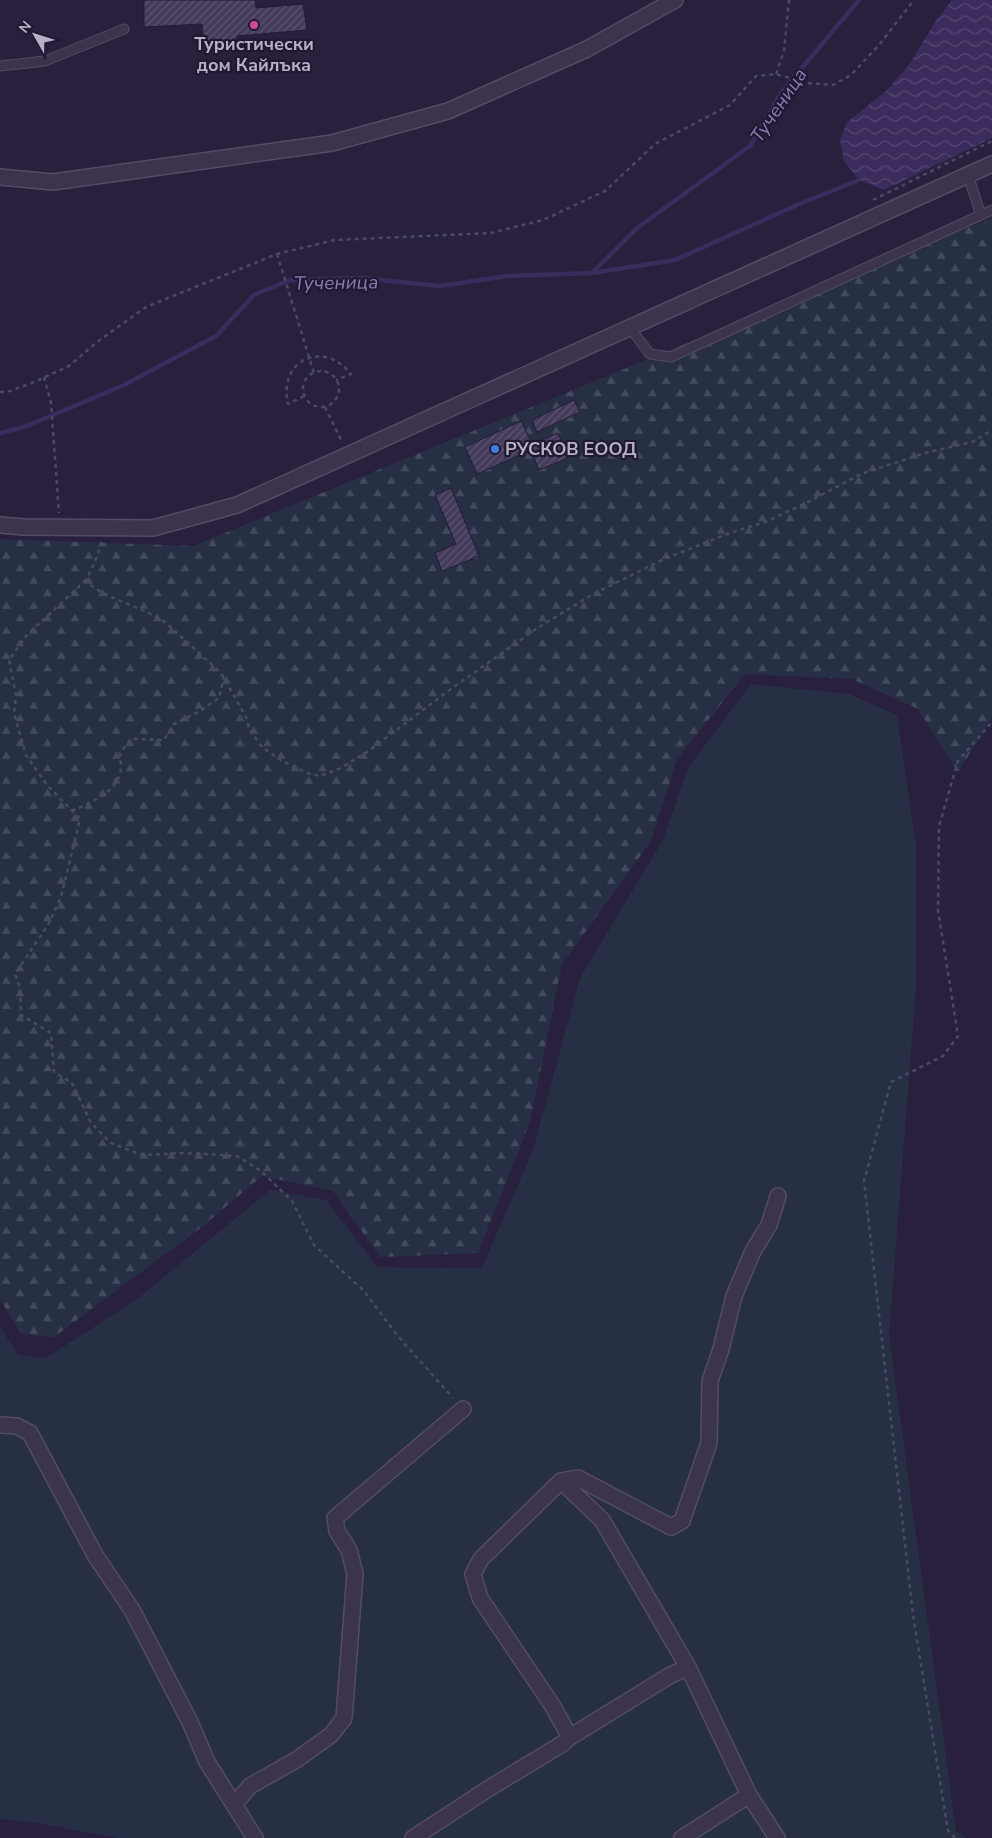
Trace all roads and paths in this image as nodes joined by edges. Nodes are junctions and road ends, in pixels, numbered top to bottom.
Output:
1 (675, 0) edge
2 (789, 0) edge
3 (914, 0) edge
4 (124, 29) dead end
5 (0, 65) edge
6 (776, 74) junction
7 (992, 141) edge
8 (992, 164) edge
9 (968, 175) junction
10 (0, 177) edge
11 (871, 201) dead end
12 (992, 210) edge
13 (981, 215) junction
14 (277, 254) junction
15 (630, 328) junction
16 (309, 358) junction
17 (314, 373) junction
18 (44, 377) junction
19 (336, 380) junction
20 (0, 392) edge
21 (304, 396) junction
22 (325, 407) junction
23 (992, 430) edge
24 (340, 439) dead end
25 (0, 525) edge
26 (60, 527) junction
27 (103, 528) junction
28 (86, 580) junction
29 (224, 677) junction
30 (992, 722) edge
31 (72, 810) junction
32 (778, 1196) dead end
33 (464, 1409) joint
34 (0, 1426) edge
35 (561, 1481) junction
36 (688, 1667) junction
37 (570, 1737) junction
38 (749, 1795) junction
39 (234, 1804) junction
40 (255, 1838) edge
41 (414, 1838) edge
42 (682, 1838) edge
43 (777, 1838) edge
44 (955, 1838) edge

1 - 10 street
2 - 6 path
3 - 6 path
4 - 5 lane
6 - 14 path
7 - 11 path
8 - 9 street
9 - 13 lane
9 - 15 street
12 - 13 lane
13 - 15 lane
14 - 16 path
14 - 18 path
15 - 27 street
16 - 17 path
16 - 19 path
16 - 21 path
17 - 19 path
17 - 21 path
18 - 20 path
18 - 26 path
19 - 22 path
21 - 22 path
22 - 24 path
23 - 29 path
25 - 26 street
26 - 27 street
27 - 28 path
28 - 29 path
28 - 31 path
29 - 31 path
30 - 44 path
31 - 33 path
32 - 35 street
33 - 39 street
34 - 39 street
35 - 36 street
35 - 37 street
36 - 37 street
36 - 38 street
37 - 41 street
38 - 42 street
38 - 43 street
39 - 40 street

